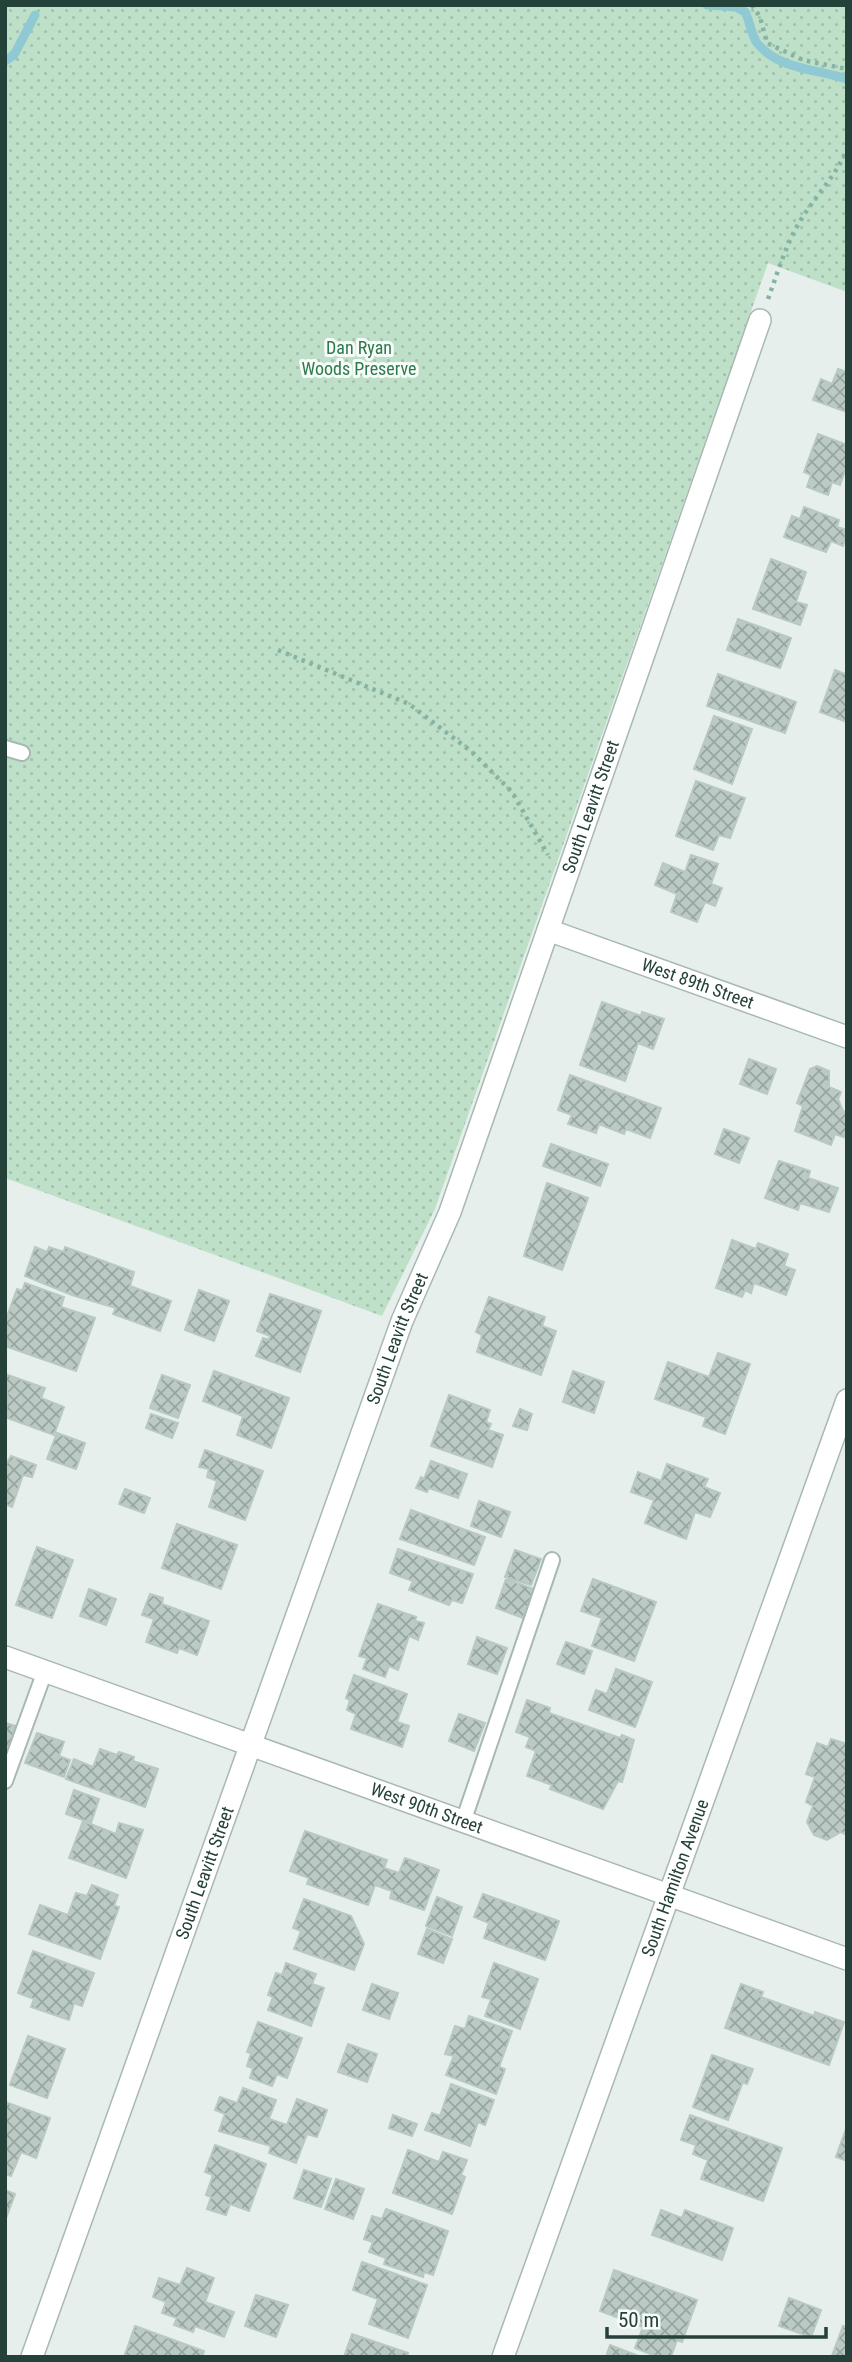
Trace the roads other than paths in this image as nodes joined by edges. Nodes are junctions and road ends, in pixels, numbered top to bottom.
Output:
1 (760, 320) road end
2 (5, 748) edge
3 (22, 753) dead end
4 (548, 930) junction
5 (847, 1037) edge
6 (847, 1400) edge
7 (552, 1560) dead end
8 (5, 1657) edge
9 (45, 1671) junction
10 (251, 1745) junction
11 (5, 1782) edge
12 (463, 1822) junction
13 (669, 1895) junction
14 (847, 1959) edge
15 (32, 2357) edge
16 (503, 2357) edge

1 - 4 street, South Leavitt Street
2 - 3 lane
4 - 5 street, West 89th Street
4 - 10 street, South Leavitt Street
6 - 13 street, South Hamilton Avenue
7 - 12 lane
8 - 9 street, West 90th Street
9 - 10 street, West 90th Street
9 - 11 lane
10 - 12 street, West 90th Street
10 - 15 street, South Leavitt Street
12 - 13 street, West 90th Street
13 - 14 street, West 90th Street
13 - 16 street, South Hamilton Avenue

